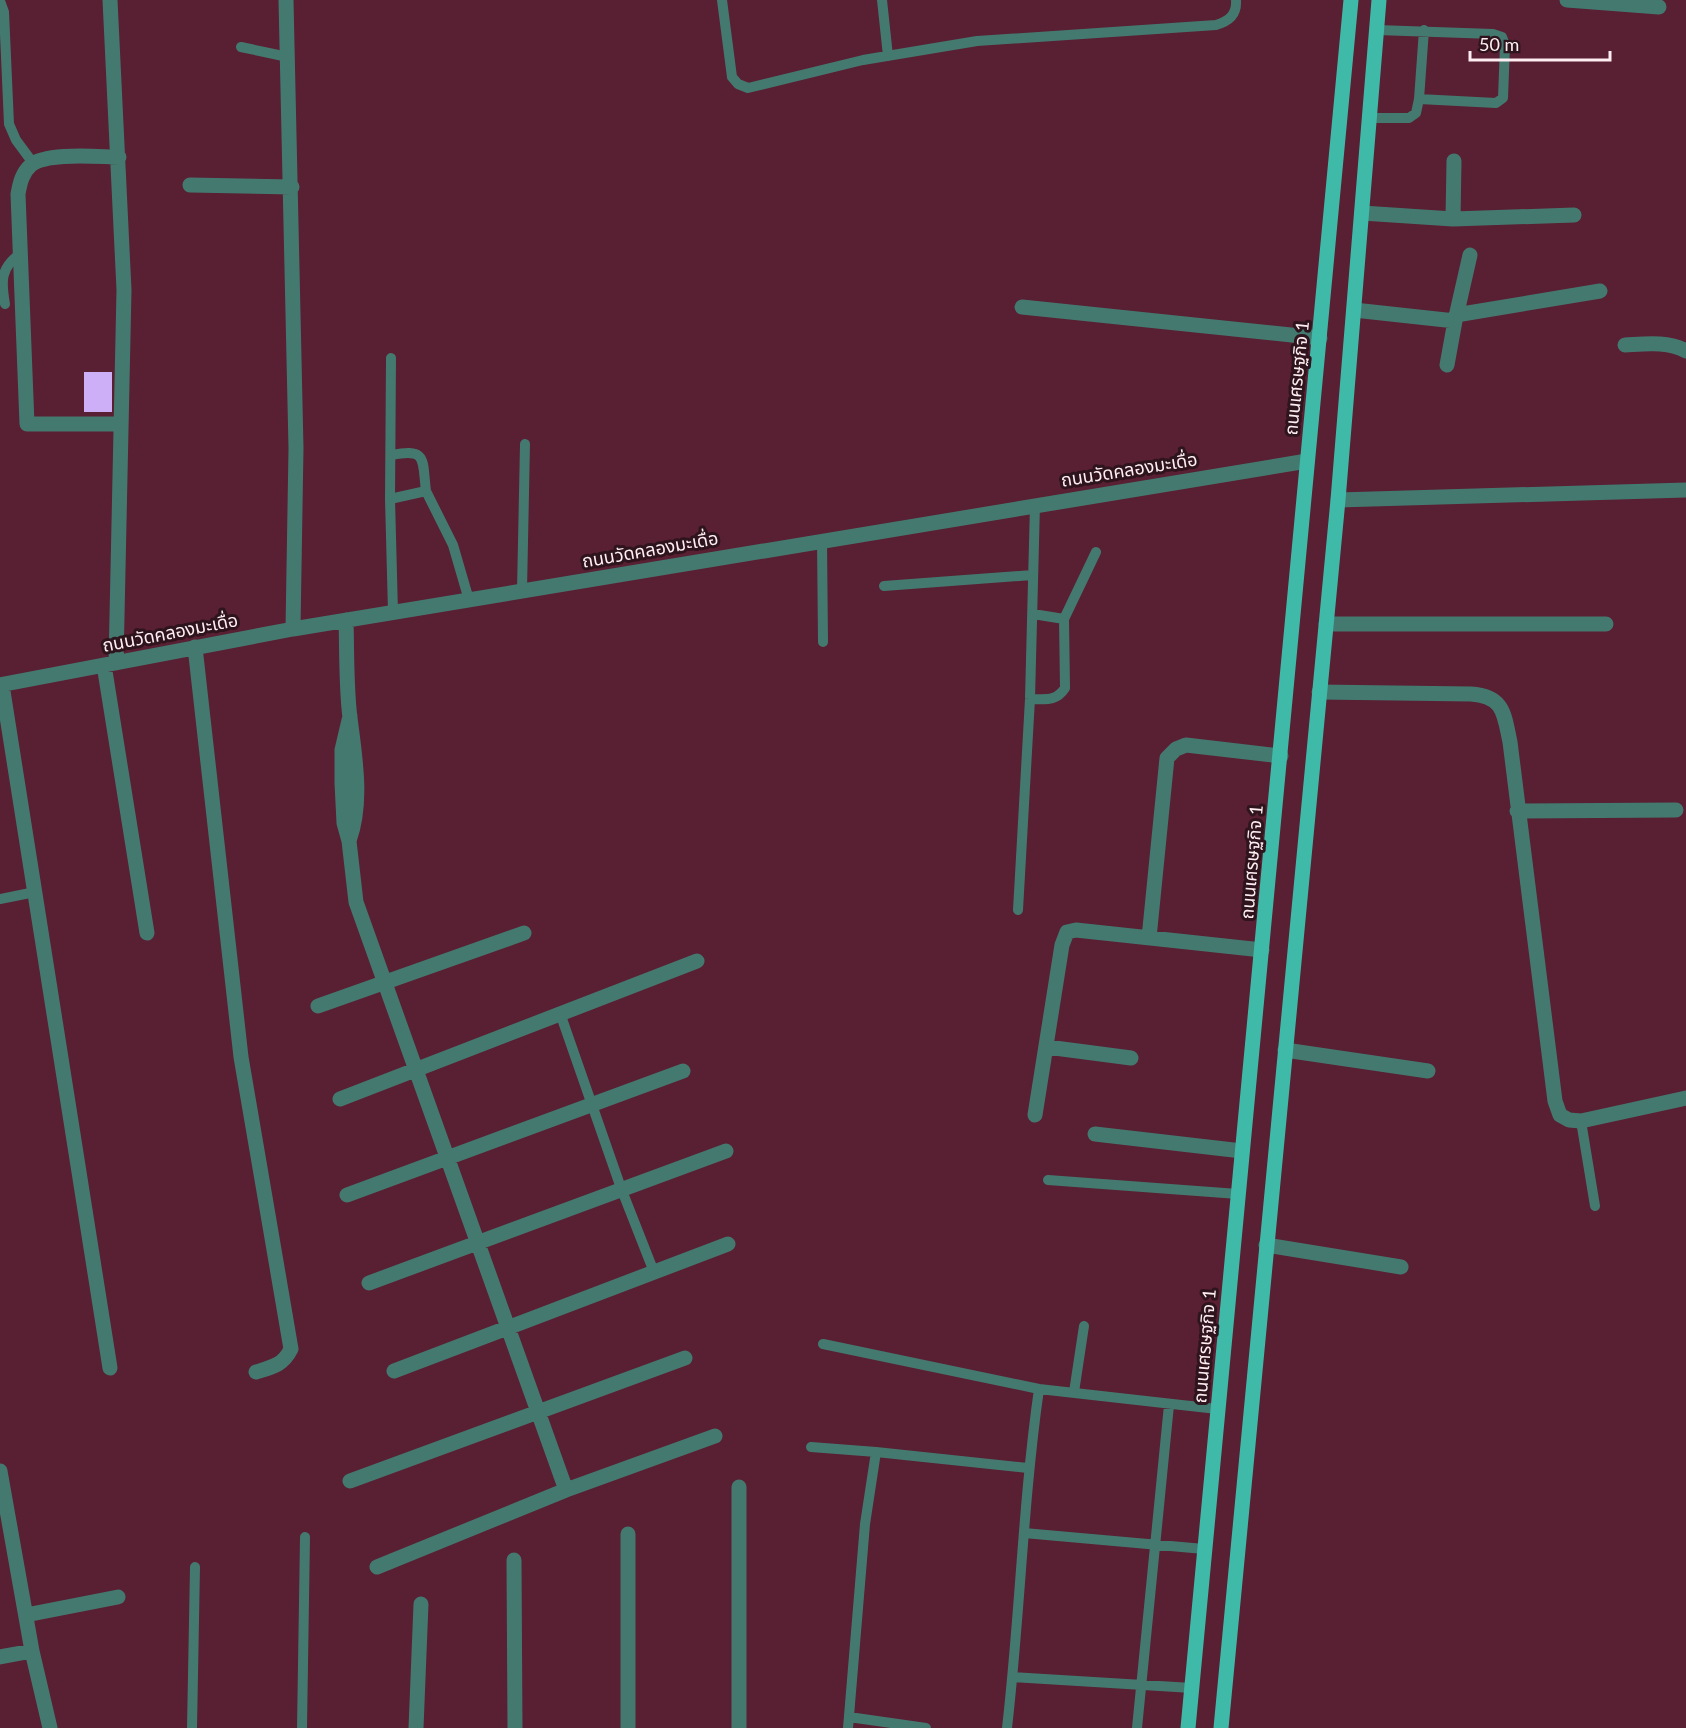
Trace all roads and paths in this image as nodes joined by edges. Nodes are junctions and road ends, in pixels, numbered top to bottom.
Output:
1 (110, 0) edge
2 (286, 0) edge
3 (722, 0) edge
4 (882, 0) edge
5 (1236, 0) edge
6 (1351, 0) edge
7 (1379, 0) edge
8 (1567, 0) edge
9 (0, 2) edge
10 (1659, 7) dead end
11 (1377, 30) junction
12 (1424, 30) junction
13 (241, 47) dead end
14 (888, 56) junction
15 (288, 57) junction
16 (1419, 99) junction
17 (1370, 117) junction
18 (120, 157) junction
19 (1454, 161) dead end
20 (33, 163) junction
21 (190, 185) dead end
22 (292, 187) junction
23 (1362, 213) junction
24 (1574, 215) dead end
25 (1453, 219) junction
26 (21, 253) junction
27 (1470, 255) dead end
28 (1600, 291) dead end
29 (5, 304) dead end
30 (1022, 307) dead end
31 (1354, 310) junction
32 (1456, 318) junction
33 (1320, 338) junction
34 (1625, 345) dead end
35 (1686, 351) edge
36 (391, 358) dead end
37 (1447, 365) dead end
38 (121, 424) junction
39 (525, 444) dead end
40 (392, 455) junction
41 (1308, 461) junction
42 (1686, 490) edge
43 (426, 491) junction
44 (390, 499) junction
45 (1338, 500) junction
46 (1035, 504) junction
47 (822, 540) junction
48 (1096, 552) dead end
49 (1032, 575) junction
50 (884, 586) dead end
51 (522, 591) junction
52 (469, 600) junction
53 (393, 612) junction
54 (1033, 614) junction
55 (1064, 619) junction
56 (346, 620) junction
57 (1326, 624) junction
58 (1606, 624) dead end
59 (293, 629) junction
60 (823, 642) dead end
61 (195, 646) junction
62 (110, 664) junction
63 (1, 685) edge
64 (1319, 692) junction
65 (1030, 699) junction
66 (1281, 756) junction
67 (1676, 810) dead end
68 (1517, 811) junction
69 (35, 892) junction
70 (0, 899) edge
71 (1018, 910) dead end
72 (147, 933) dead end
73 (524, 933) dead end
74 (1149, 938) junction
75 (1262, 950) junction
76 (697, 961) dead end
77 (386, 983) junction
78 (318, 1006) dead end
79 (560, 1013) junction
80 (1047, 1047) junction
81 (1285, 1050) junction
82 (1131, 1058) dead end
83 (416, 1069) junction
84 (683, 1071) dead end
85 (1428, 1071) dead end
86 (1686, 1098) edge
87 (340, 1099) dead end
88 (591, 1104) junction
89 (1035, 1115) dead end
90 (1581, 1121) junction
91 (1095, 1134) dead end
92 (726, 1151) dead end
93 (1242, 1151) junction
94 (447, 1158) junction
95 (1048, 1180) dead end
96 (621, 1188) junction
97 (1238, 1194) junction
98 (346, 1195) dead end
99 (1595, 1206) dead end
100 (476, 1242) junction
101 (728, 1244) dead end
102 (1266, 1245) junction
103 (1401, 1267) dead end
104 (654, 1272) junction
105 (369, 1283) dead end
106 (1084, 1326) dead end
107 (508, 1328) junction
108 (823, 1344) dead end
109 (685, 1358) dead end
110 (110, 1368) dead end
111 (394, 1371) dead end
112 (256, 1372) dead end
113 (1039, 1389) junction
114 (1074, 1392) junction
115 (1168, 1405) junction
116 (1217, 1409) junction
117 (538, 1412) junction
118 (715, 1436) dead end
119 (811, 1447) dead end
120 (876, 1452) junction
121 (1028, 1468) junction
122 (0, 1471) edge
123 (350, 1481) dead end
124 (739, 1487) dead end
125 (566, 1490) junction
126 (5, 1527) edge
127 (1024, 1533) junction
128 (628, 1534) dead end
129 (305, 1537) dead end
130 (1154, 1546) junction
131 (1204, 1549) junction
132 (514, 1560) dead end
133 (195, 1567) dead end
134 (377, 1567) dead end
135 (118, 1597) dead end
136 (421, 1604) dead end
137 (26, 1615) junction
138 (32, 1651) junction
139 (0, 1657) edge
140 (1013, 1677) junction
141 (1140, 1683) junction
142 (1192, 1688) junction
143 (849, 1723) edge
144 (50, 1728) edge
145 (192, 1728) edge
146 (302, 1728) edge
147 (416, 1728) edge
148 (515, 1728) edge
149 (628, 1728) edge
150 (739, 1728) edge
151 (926, 1728) edge
152 (1007, 1728) edge
153 (1137, 1728) edge
154 (1188, 1728) edge
155 (1221, 1728) edge

1 - 18 street
2 - 15 street
3 - 14 lane
4 - 14 lane
5 - 14 lane
6 - 33 main road, ถนนเศรษฐกิจ 1
7 - 11 main road
8 - 10 street
9 - 20 lane
11 - 12 lane
11 - 17 main road
12 - 16 lane
12 - 16 lane
13 - 15 lane
15 - 22 street
16 - 17 lane
17 - 23 main road
18 - 20 street
18 - 38 street
19 - 25 street
20 - 26 street
21 - 22 street
22 - 59 street
23 - 25 street
23 - 31 main road
24 - 25 street
26 - 29 lane
26 - 38 street
27 - 32 street
28 - 32 street
30 - 33 street
31 - 32 street
31 - 45 main road
32 - 37 street
33 - 41 main road, ถนนเศรษฐกิจ 1
34 - 35 street
36 - 40 lane
38 - 62 street
39 - 51 lane
40 - 43 lane
40 - 44 lane
41 - 46 street, ถนนวัดคลองมะเดื่อ
41 - 66 main road, ถนนเศรษฐกิจ 1
42 - 45 street
43 - 44 lane
43 - 52 lane
44 - 53 lane
45 - 57 main road
46 - 47 street, ถนนวัดคลองมะเดื่อ
46 - 49 lane
47 - 51 street, ถนนวัดคลองมะเดื่อ
47 - 60 lane
48 - 55 lane
49 - 50 lane
49 - 54 lane
51 - 52 street, ถนนวัดคลองมะเดื่อ
52 - 53 street, ถนนวัดคลองมะเดื่อ
53 - 56 street, ถนนวัดคลองมะเดื่อ
54 - 55 lane
54 - 65 lane
55 - 65 lane
56 - 59 street, ถนนวัดคลองมะเดื่อ
56 - 77 street
57 - 58 street
57 - 64 main road
59 - 61 street, ถนนวัดคลองมะเดื่อ
61 - 62 street, ถนนวัดคลองมะเดื่อ
61 - 112 street
62 - 63 street, ถนนวัดคลองมะเดื่อ
62 - 72 street
63 - 69 street
64 - 68 street
64 - 81 main road
65 - 71 lane
66 - 74 street
66 - 75 main road, ถนนเศรษฐกิจ 1
67 - 68 street
68 - 90 street
69 - 70 lane
69 - 110 street
73 - 77 street
74 - 75 street
74 - 80 street
75 - 93 main road, ถนนเศรษฐกิจ 1
76 - 79 street
77 - 78 street
77 - 83 street
79 - 83 street
79 - 88 lane
80 - 82 street
80 - 89 street
81 - 85 street
81 - 102 main road
83 - 87 street
83 - 94 street
84 - 88 street
86 - 90 street
88 - 94 street
88 - 96 lane
90 - 99 lane
91 - 93 street
92 - 96 street
93 - 97 main road, ถนนเศรษฐกิจ 1
94 - 98 street
94 - 100 street
95 - 97 lane
96 - 100 street
96 - 104 lane
97 - 116 main road, ถนนเศรษฐกิจ 1
100 - 105 street
100 - 107 street
101 - 104 street
102 - 103 street
102 - 155 main road
104 - 107 street
106 - 114 lane
107 - 111 street
107 - 117 street
108 - 113 lane
109 - 117 street
113 - 114 lane
113 - 121 lane
114 - 115 lane
115 - 116 lane
115 - 130 lane
116 - 131 main road, ถนนเศรษฐกิจ 1
117 - 123 street
117 - 125 street
118 - 125 street
119 - 120 lane
120 - 121 lane
120 - 143 lane
121 - 127 lane
122 - 126 street
124 - 150 street
125 - 134 street
126 - 137 street
127 - 130 lane
127 - 140 lane
128 - 149 street
129 - 146 lane
130 - 131 lane
130 - 141 lane
131 - 142 main road, ถนนเศรษฐกิจ 1
132 - 148 street
133 - 145 lane
135 - 137 street
136 - 147 street
137 - 138 street
138 - 139 street
138 - 144 street
140 - 141 lane
140 - 152 lane
141 - 142 lane
141 - 153 lane
142 - 154 main road, ถนนเศรษฐกิจ 1
143 - 151 lane

